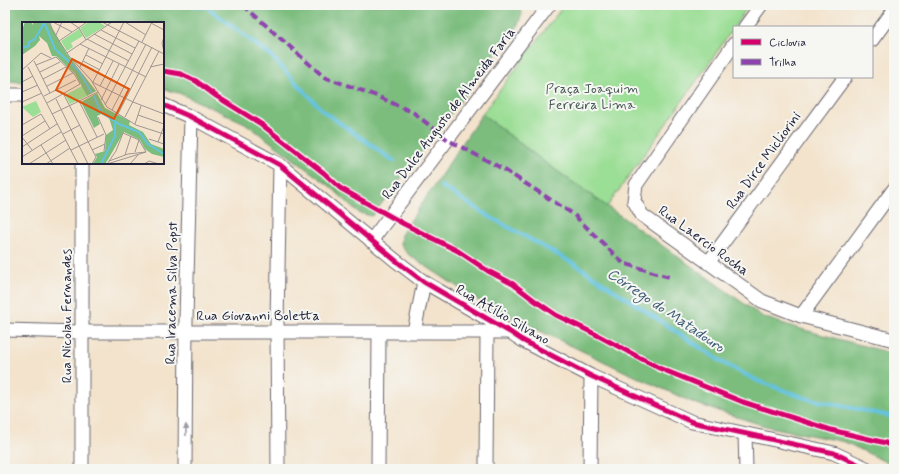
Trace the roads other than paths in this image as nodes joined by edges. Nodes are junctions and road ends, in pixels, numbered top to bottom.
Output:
1 (761, 5) edge
2 (544, 7) edge
3 (894, 10) edge
4 (747, 26) edge
5 (873, 39) edge
6 (733, 45) edge
7 (844, 78) edge
8 (5, 95) edge
9 (22, 95) edge
10 (164, 105) edge
11 (191, 117) junction
12 (82, 164) edge
13 (280, 164) junction
14 (894, 189) edge
15 (371, 241) junction
16 (708, 262) junction
17 (424, 282) junction
18 (801, 316) junction
19 (5, 330) edge
20 (186, 331) junction
21 (82, 332) junction
22 (277, 332) junction
23 (379, 332) junction
24 (414, 332) junction
25 (487, 332) junction
26 (510, 332) junction
27 (894, 340) edge
28 (591, 376) junction
29 (745, 434) junction
30 (82, 469) edge
31 (186, 469) edge
32 (278, 469) edge
33 (378, 469) edge
34 (486, 469) edge
35 (590, 469) edge
36 (746, 469) edge
37 (868, 469) edge

1 - 4 street
2 - 15 street, Rua Dulce Augusto de Almeida Faria
3 - 5 street
6 - 16 street, Rua Laercio Rocha
7 - 16 street, Rua Dirce Micliorini
8 - 9 street
10 - 11 street, Rua Atílio Silvano
11 - 13 street, Rua Atílio Silvano
11 - 20 street, Rua Iracema Silva Popst
12 - 21 street, Rua Nicolau Fernandes
13 - 15 street, Rua Atílio Silvano
13 - 22 street
14 - 18 street
15 - 17 street, Rua Atílio Silvano
16 - 18 street, Rua Laercio Rocha
17 - 24 street
17 - 26 street, Rua Atílio Silvano
18 - 27 street, Rua Laercio Rocha
19 - 21 street, Rua Giovanni Boletta
20 - 21 street, Rua Giovanni Boletta
20 - 22 street, Rua Giovanni Boletta
31 -> 20 street, Rua Iracema Silva Popst
21 - 30 street, Rua Nicolau Fernandes
22 - 23 street, Rua Giovanni Boletta
22 - 32 street
23 - 24 street, Rua Giovanni Boletta
23 - 33 street
24 - 25 street, Rua Giovanni Boletta
25 - 26 street, Rua Giovanni Boletta
25 - 34 street
26 - 28 street, Rua Atílio Silvano
28 - 29 street, Rua Atílio Silvano
28 - 35 street
29 - 36 street
29 - 37 street, Rua Atílio Silvano

